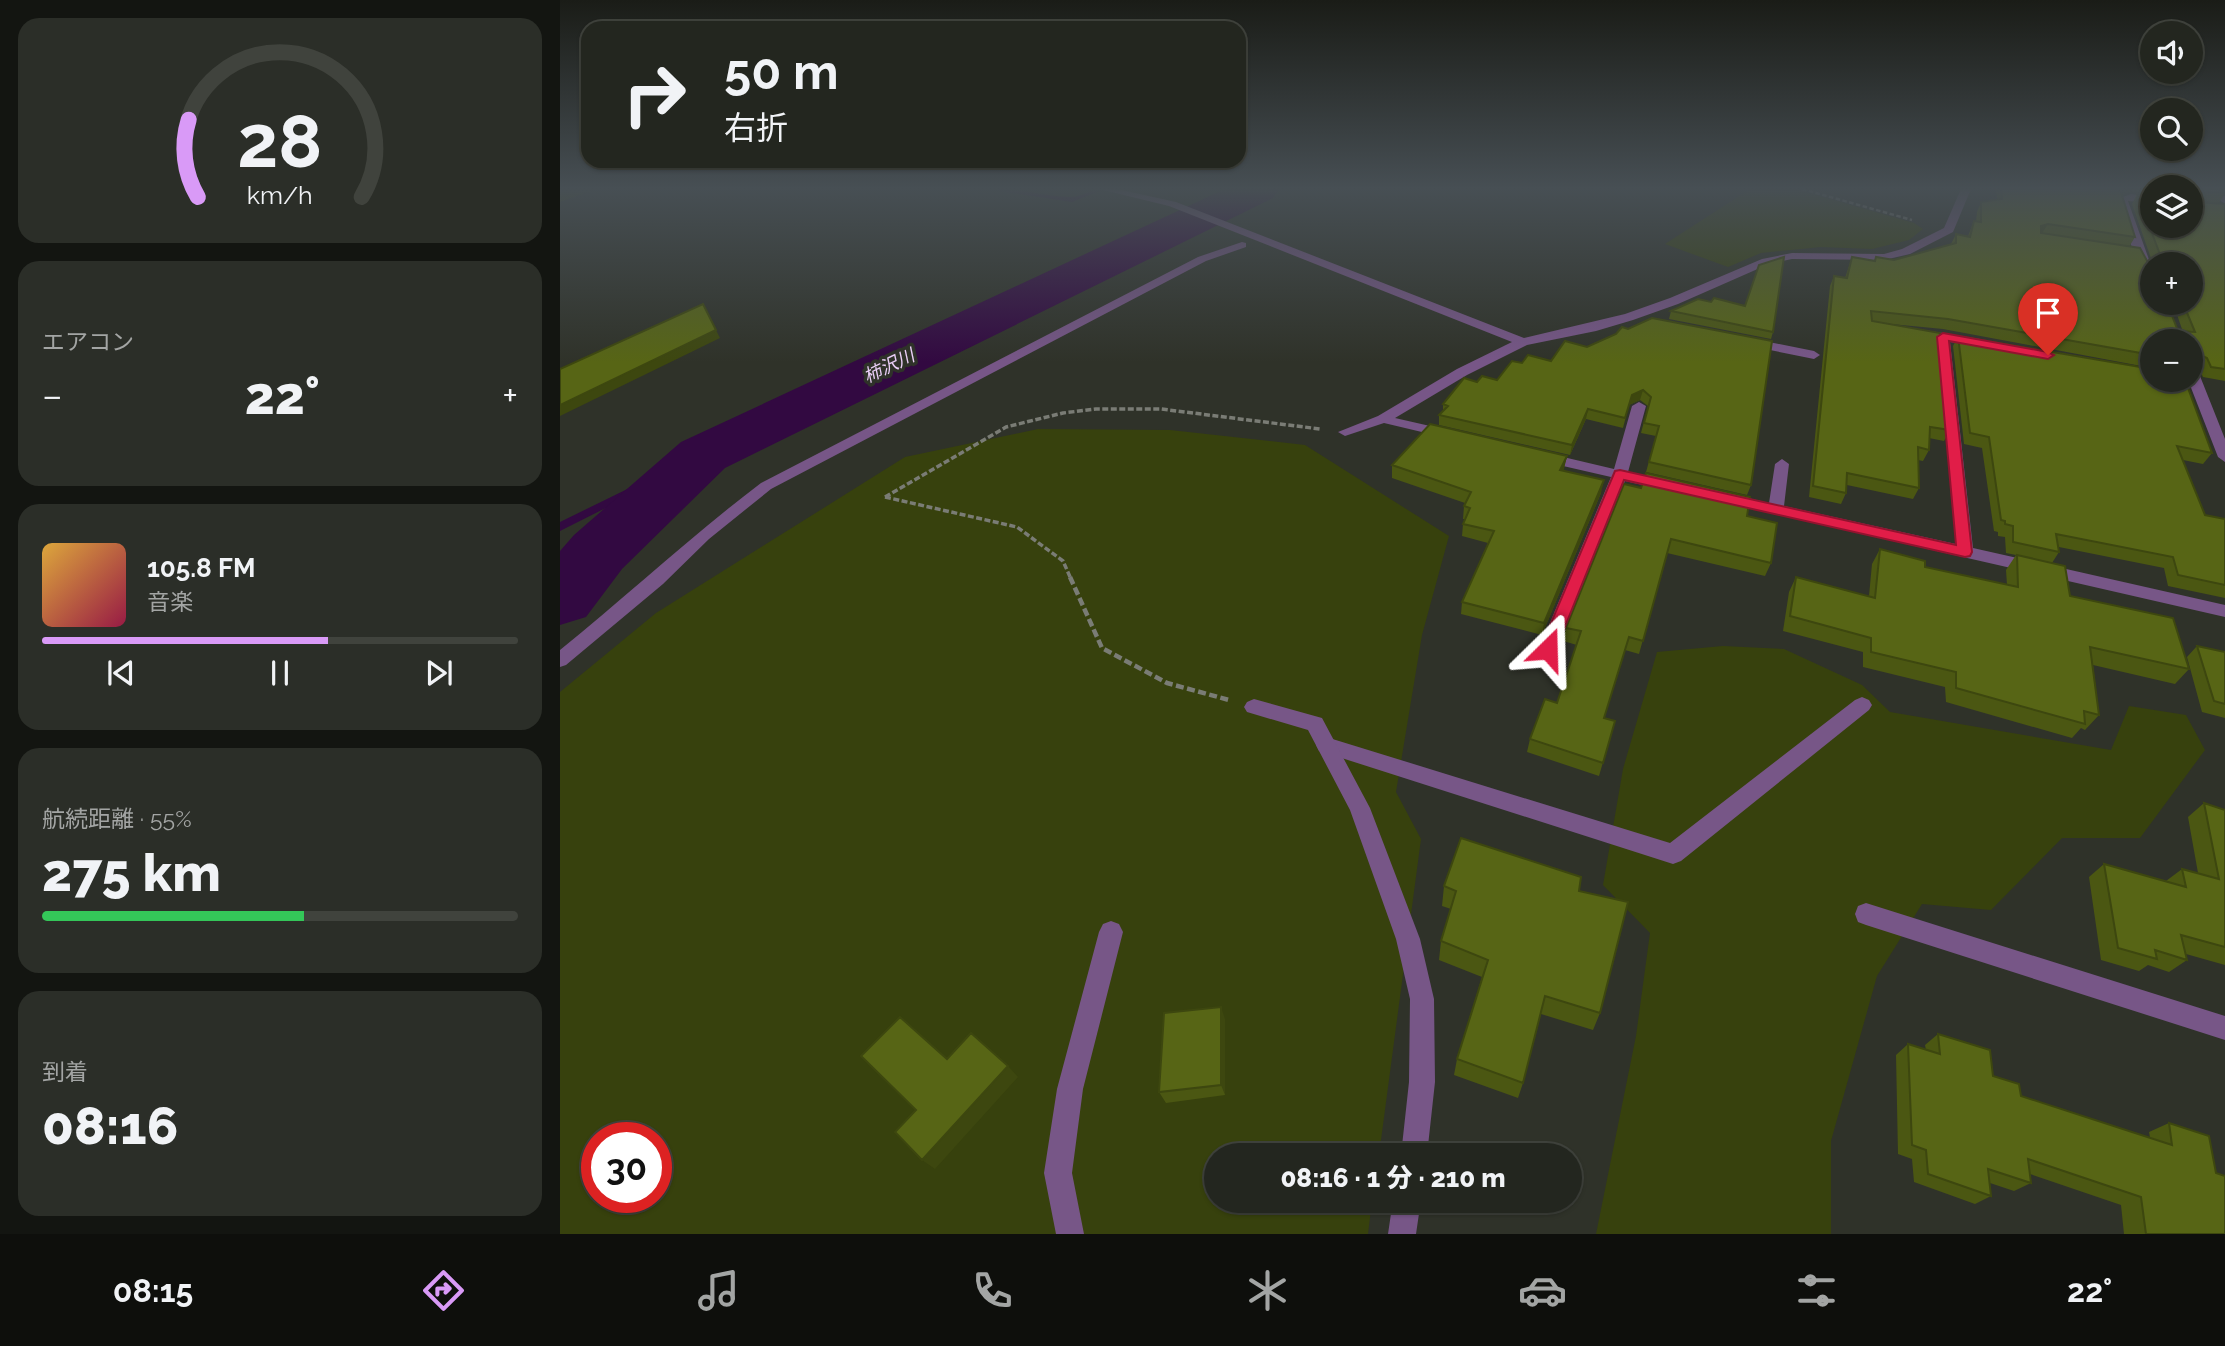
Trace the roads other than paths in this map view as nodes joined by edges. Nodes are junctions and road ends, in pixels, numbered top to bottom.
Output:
1 (1237, 247) edge
2 (1277, 247) edge
3 (1917, 247) edge
4 (2129, 252) edge
5 (2140, 254) edge
6 (1629, 317) junction
7 (1655, 323) edge
8 (1908, 331) edge
9 (1943, 337) junction
10 (1734, 339) edge
11 (1522, 342) junction
12 (1995, 346) edge
13 (1814, 355) dead end
14 (2196, 392) edge
15 (1639, 406) edge
16 (1383, 419) junction
17 (1345, 432) road end
18 (1458, 437) edge
19 (1521, 452) edge
20 (2225, 457) edge
21 (1782, 464) dead end
22 (1620, 474) junction
23 (1685, 489) edge
24 (1711, 495) edge
25 (1776, 510) junction
26 (1965, 552) junction
27 (2225, 611) edge
28 (1548, 649) dead end
29 (560, 660) edge
30 (1862, 705) dead end
31 (1254, 708) road end
32 (1326, 745) junction
33 (1866, 914) dead end
34 (1111, 932) dead end
35 (2225, 1028) edge
36 (1415, 1143) edge
37 (1405, 1213) edge
38 (1070, 1234) edge
39 (1402, 1234) edge

1 - 29 street
2 - 11 street
3 - 6 street
4 - 5 street
6 - 7 street
6 - 11 street
8 - 9 street
9 - 12 street
9 - 26 street
10 - 13 street
11 - 16 street
14 - 20 street
15 - 22 street
16 - 17 street
16 - 18 street
19 - 22 street
21 - 25 street
22 - 23 street
22 - 28 street
24 - 25 street
25 - 26 street
26 - 27 street
30 - 32 street
31 - 32 street
32 - 36 street
33 - 35 street
34 - 38 street
37 - 39 street

